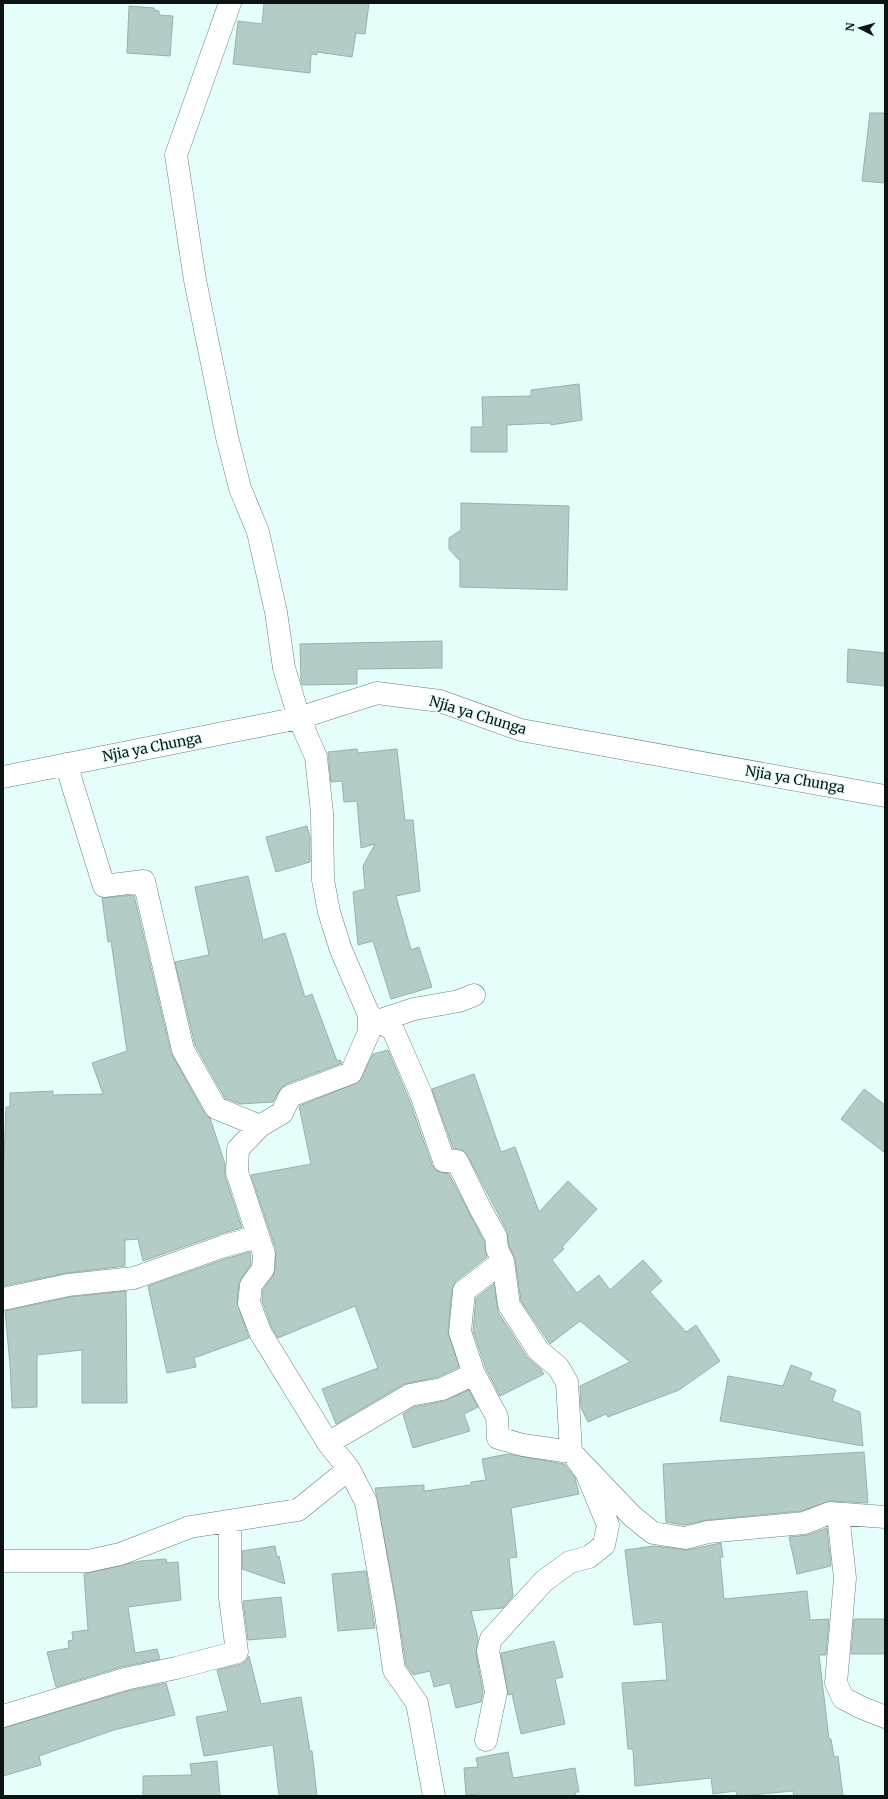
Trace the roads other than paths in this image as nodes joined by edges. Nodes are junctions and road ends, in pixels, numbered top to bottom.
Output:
1 (230, 3) edge
2 (299, 718) junction
3 (66, 764) junction
4 (3, 777) edge
5 (885, 796) edge
6 (474, 995) dead end
7 (373, 1018) junction
8 (260, 1126) junction
9 (258, 1237) junction
10 (503, 1261) junction
11 (3, 1299) edge
12 (474, 1374) junction
13 (328, 1443) junction
14 (571, 1452) junction
15 (349, 1469) junction
16 (838, 1514) junction
17 (885, 1517) edge
18 (230, 1522) junction
19 (3, 1561) edge
20 (3, 1716) edge
21 (885, 1717) edge
22 (486, 1740) dead end
23 (434, 1796) edge

1 - 2 street
2 - 3 street, Njia ya Chunga
2 - 5 street, Njia ya Chunga
2 - 7 street
3 - 4 street, Njia ya Chunga
3 - 8 street
6 - 7 street
7 - 8 street
7 - 10 street
8 - 9 street
9 - 11 street
9 - 13 street
10 - 12 street
10 - 14 street
12 - 13 street
12 - 14 street
13 - 15 street
14 - 16 street
14 - 22 street
15 - 18 street
15 - 23 street
16 - 17 street
16 - 21 street
18 - 19 street
18 - 20 street

